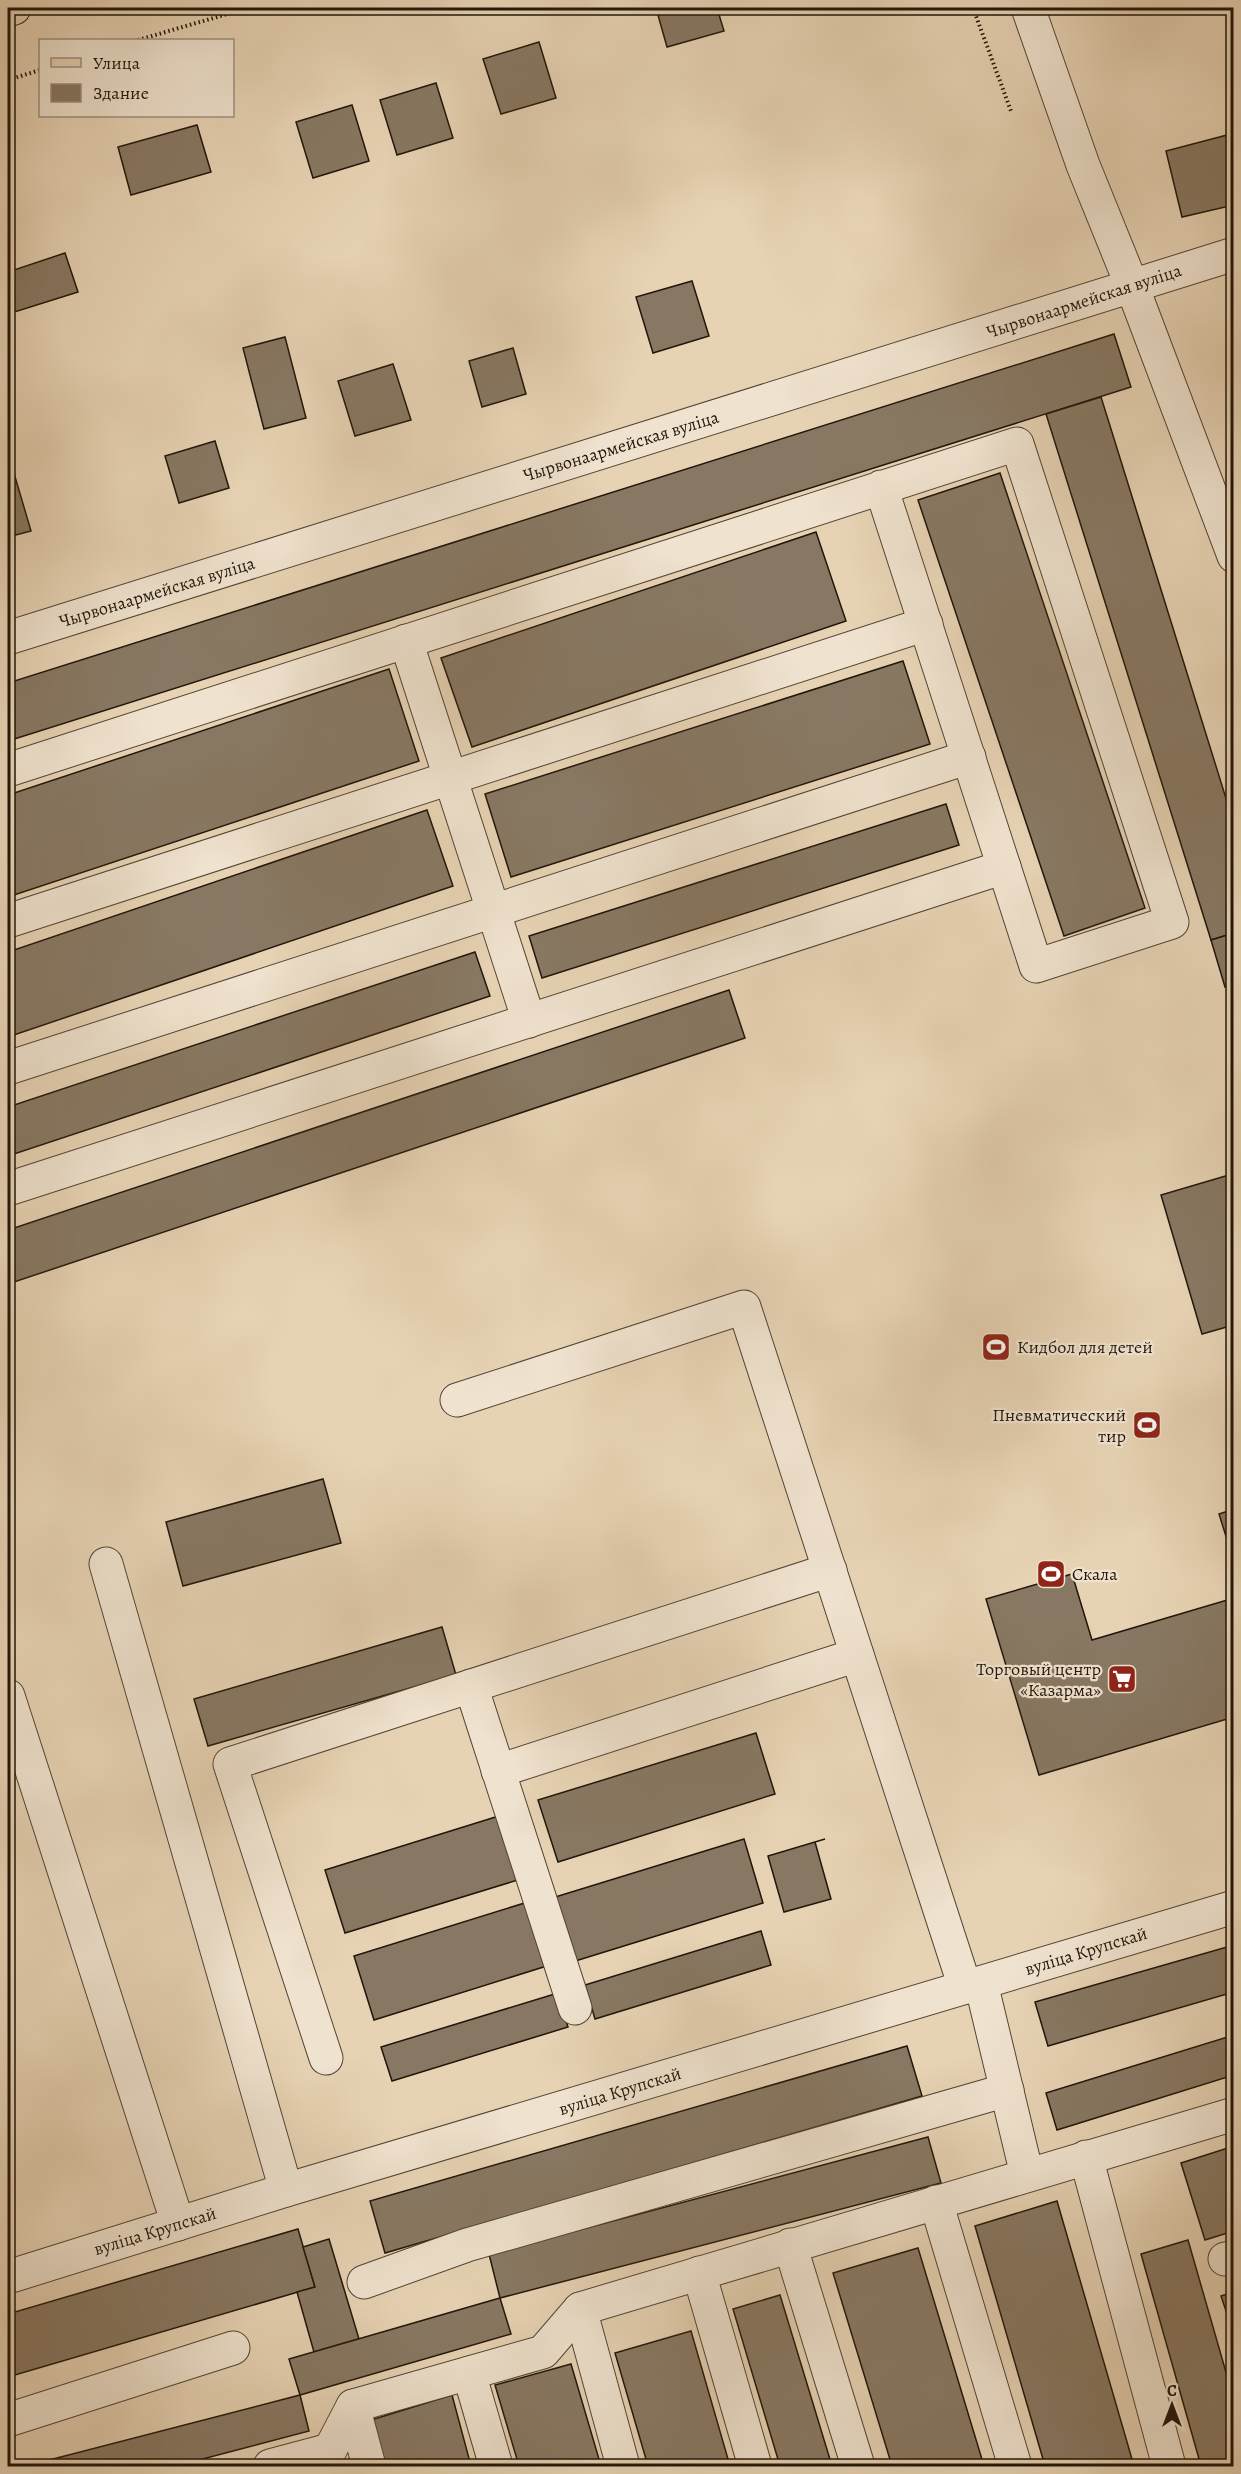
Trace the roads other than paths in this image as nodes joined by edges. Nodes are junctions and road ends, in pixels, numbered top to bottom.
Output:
1 (14, 8) edge
2 (1028, 8) edge
3 (8, 9) edge
4 (1233, 254) edge
5 (1132, 286) junction
6 (881, 488) junction
7 (1233, 556) edge
8 (926, 624) junction
9 (8, 638) edge
10 (406, 641) junction
11 (969, 757) junction
12 (8, 770) edge
13 (450, 778) junction
14 (1004, 867) junction
15 (494, 910) junction
16 (8, 921) edge
17 (529, 1021) junction
18 (8, 1068) edge
19 (8, 1189) edge
20 (457, 1400) dead end
21 (106, 1564) dead end
22 (830, 1570) junction
23 (857, 1655) junction
24 (471, 1686) junction
25 (8, 1696) edge
26 (498, 1771) junction
27 (1233, 1907) edge
28 (973, 1985) junction
29 (575, 2008) dead end
30 (326, 2058) dead end
31 (1007, 2090) junction
32 (1233, 2114) edge
33 (1086, 2157) junction
34 (1027, 2175) junction
35 (286, 2190) junction
36 (936, 2202) junction
37 (178, 2224) junction
38 (790, 2245) junction
39 (699, 2273) junction
40 (8, 2277) edge
41 (364, 2282) dead end
42 (580, 2309) junction
43 (233, 2348) dead end
44 (469, 2373) junction
45 (352, 2406) junction
46 (8, 2420) edge
47 (270, 2466) edge
48 (369, 2466) edge
49 (496, 2466) edge
50 (623, 2466) edge
51 (755, 2466) edge
52 (858, 2466) edge
53 (1015, 2466) edge
54 (1169, 2466) edge

1 - 3 main road
2 - 5 street
4 - 5 street, Чырвонаармейская вуліца
5 - 7 street
5 - 9 street, Чырвонаармейская вуліца
6 - 8 street
6 - 10 street
6 - 14 street
8 - 11 street
8 - 13 street
10 - 12 street
10 - 13 street
11 - 14 street
11 - 15 street
13 - 15 street
13 - 16 street
14 - 17 street
15 - 17 street
15 - 18 street
17 - 19 street
20 - 22 street
21 - 35 street
22 - 23 street
22 - 24 street
23 - 26 street
23 - 28 street
24 - 26 street
24 - 30 street
25 - 37 street
26 - 29 street
27 - 28 street, вуліца Крупскай
28 - 31 street
28 - 35 street, вуліца Крупскай
31 - 34 street
31 - 41 street
32 - 33 street
33 - 34 street
33 - 54 street
34 - 36 street
35 - 37 street, вуліца Крупскай
36 - 38 street
36 - 53 street
37 - 40 street, вуліца Крупскай
38 - 39 street
38 - 52 street
39 - 42 street
39 - 51 street
42 - 44 street
42 - 50 street
43 - 46 street
44 - 45 street
44 - 49 street
45 - 47 street
45 - 48 street

